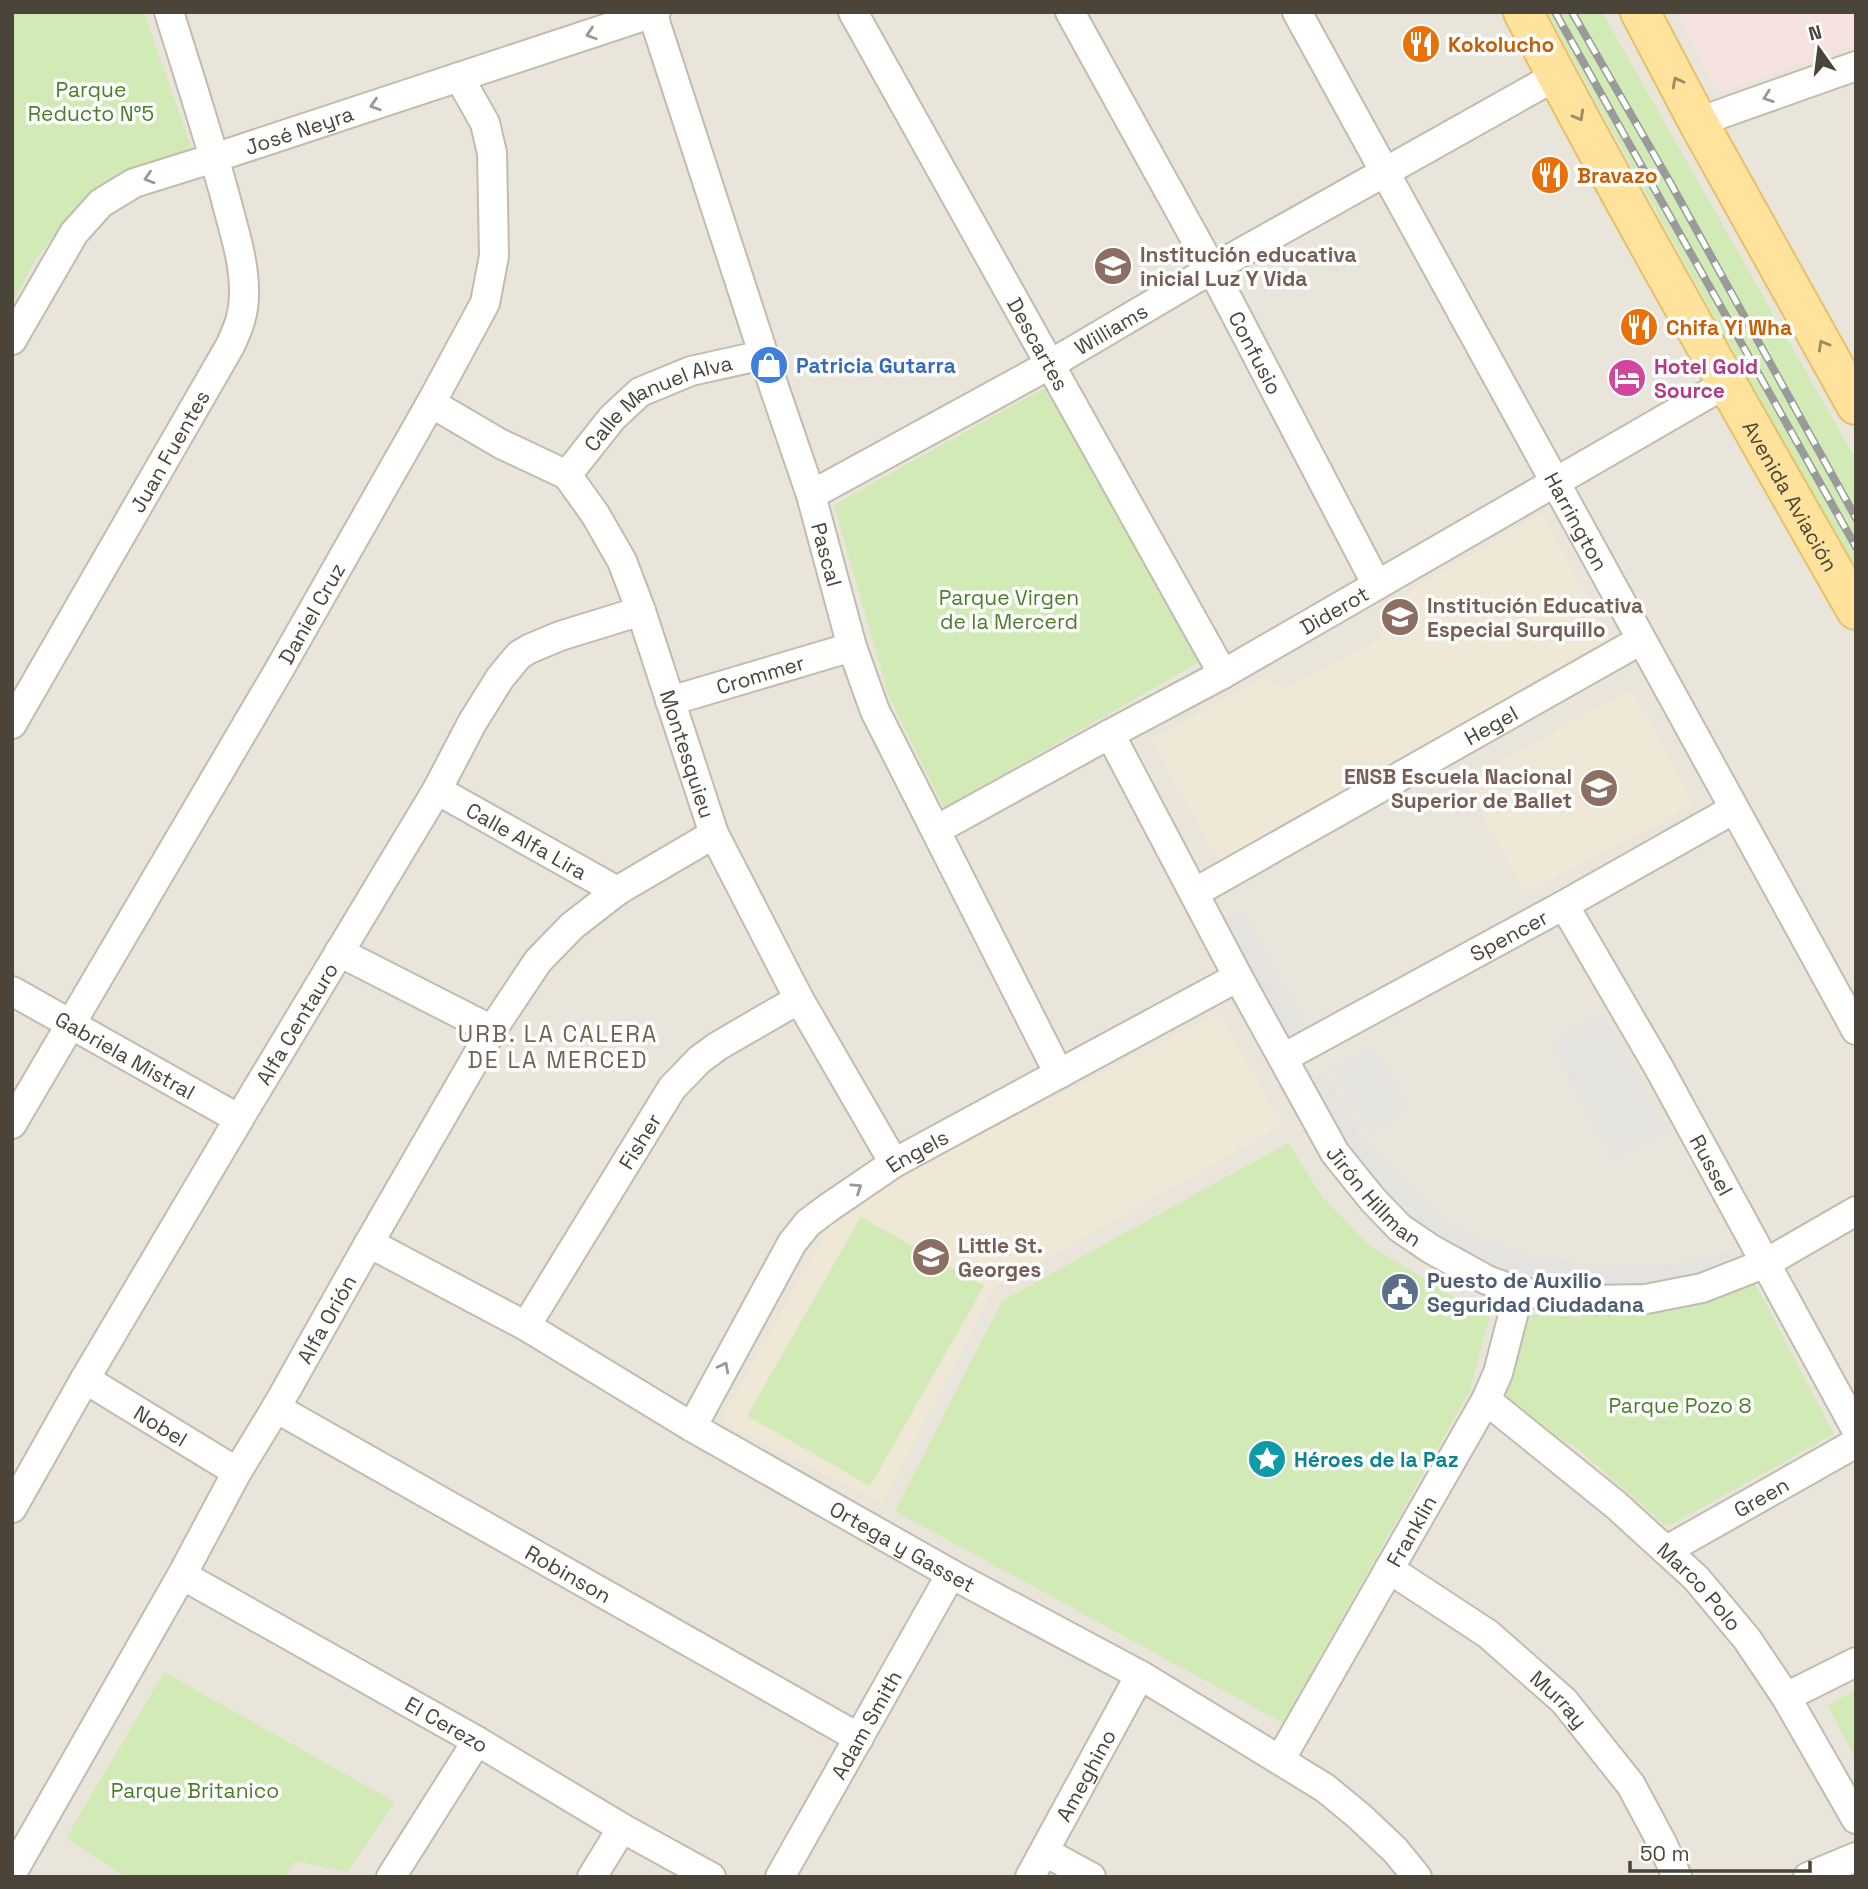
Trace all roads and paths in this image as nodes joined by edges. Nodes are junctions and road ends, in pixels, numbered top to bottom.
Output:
1 (169, 12) edge
2 (853, 12) edge
3 (1070, 12) edge
4 (1297, 12) edge
5 (1523, 12) edge
6 (1640, 12) edge
7 (653, 13) edge
8 (1856, 66) edge
9 (1556, 76) junction
10 (459, 77) junction
11 (1698, 122) junction
12 (214, 158) junction
13 (1384, 173) junction
14 (1212, 270) junction
15 (12, 340) edge
16 (764, 355) junction
17 (1049, 365) junction
18 (1727, 383) junction
19 (431, 403) junction
20 (1856, 405) edge
21 (567, 475) junction
22 (1555, 482) junction
23 (811, 495) junction
24 (1377, 585) junction
25 (1856, 610) edge
26 (641, 611) junction
27 (1641, 640) junction
28 (852, 648) junction
29 (1223, 674) junction
30 (670, 701) junction
31 (12, 724) edge
32 (1110, 733) junction
33 (437, 790) junction
34 (1734, 809) junction
35 (936, 830) junction
36 (714, 834) junction
37 (617, 891) junction
38 (1194, 893) junction
39 (1564, 905) junction
40 (340, 952) junction
41 (1238, 977) junction
42 (12, 991) edge
43 (800, 999) junction
44 (72, 1024) junction
45 (492, 1030) junction
46 (1856, 1030) edge
47 (1283, 1058) junction
48 (1059, 1074) junction
49 (239, 1119) junction
50 (12, 1124) edge
51 (894, 1163) junction
52 (1856, 1211) edge
53 (369, 1243) junction
54 (1766, 1263) junction
55 (1520, 1292) junction
56 (526, 1326) junction
57 (85, 1379) junction
58 (1486, 1400) junction
59 (276, 1408) junction
60 (692, 1427) junction
61 (1856, 1429) edge
62 (1856, 1443) edge
63 (237, 1472) junction
64 (12, 1508) edge
65 (1667, 1550) junction
66 (1389, 1569) junction
67 (951, 1574) junction
68 (182, 1575) junction
69 (1856, 1662) edge
70 (1140, 1675) junction
71 (1786, 1697) junction
72 (859, 1738) junction
73 (477, 1741) junction
74 (1280, 1760) junction
75 (1856, 1819) edge
76 (622, 1828) junction
77 (1045, 1852) junction
78 (1856, 1857) edge
79 (12, 1873) edge
80 (391, 1877) edge
81 (593, 1877) edge
82 (711, 1877) edge
83 (780, 1877) edge
84 (1030, 1877) edge
85 (1091, 1877) edge
86 (1417, 1877) edge
87 (1677, 1877) edge
88 (1808, 1877) edge

1 - 12 street, Juan Fuentes
2 - 17 street, Descartes
3 - 14 street, Confusio
4 - 13 street, Harrington
5 - 9 main road, Avenida Aviación
11 -> 6 main road
7 -> 10 street, José Neyra
7 - 16 street, Pascal
8 -> 11 street
9 - 13 street, Williams
9 -> 18 main road, Avenida Aviación
10 -> 12 street, José Neyra
10 - 19 street, Daniel Cruz
20 -> 11 main road
12 -> 15 street, José Neyra
12 - 31 street, Juan Fuentes
13 - 14 street, Williams
13 - 22 street, Harrington
14 - 17 street, Williams
14 - 24 street, Confusio
16 - 21 street, Calle Manuel Alva
16 - 23 street, Pascal
17 - 23 street, Williams
17 - 29 street, Descartes
18 - 22 street, Diderot
18 - 25 main road, Avenida Aviación
19 - 21 street, Montesquieu
19 - 44 street, Daniel Cruz
21 - 26 street, Montesquieu
22 - 24 street, Diderot
22 - 27 street, Harrington
23 - 28 street, Pascal
24 - 29 street, Diderot
26 - 30 street, Montesquieu
26 - 33 street, Alfa Centauro
27 - 34 street, Harrington
27 - 38 street, Hegel
28 - 30 street, Crommer
28 - 35 street, Pascal
29 - 32 street, Diderot
30 - 36 street, Montesquieu
32 - 35 street, Diderot
32 - 38 street, Jirón Hillman
33 - 37 street, Calle Alfa Lira
33 - 40 street, Alfa Centauro
34 - 39 street, Spencer
34 - 46 street, Harrington
35 - 48 street, Pascal
36 - 37 street, Alfa Orión
36 - 43 street, Montesquieu
37 - 45 street, Alfa Orión
38 - 41 street, Jirón Hillman
39 - 47 street, Spencer
39 - 54 street, Russel
40 - 45 street
40 - 49 street, Alfa Centauro
41 - 47 street, Jirón Hillman
41 - 48 street, Engels
42 - 44 street, Gabriela Mistral
43 - 51 street, Montesquieu
43 - 56 street, Fisher
44 - 49 street, Gabriela Mistral
44 - 50 street, Daniel Cruz
45 - 53 street, Alfa Orión
47 - 55 street, Jirón Hillman
48 - 51 street, Engels
49 - 57 street, Alfa Centauro
60 -> 51 street, Engels
52 - 54 street, Jirón Hillman
53 - 56 street, Ortega y Gasset
53 - 59 street, Alfa Orión
54 - 55 street, Jirón Hillman
54 - 61 street, Russel
55 - 58 street, Franklin
56 - 60 street, Ortega y Gasset
57 - 63 street, Nobel
57 - 64 street, Alfa Centauro
58 - 65 street, Marco Polo
58 - 66 street, Franklin
59 - 63 street, Alfa Orión
59 - 72 street, Robinson
60 - 67 street, Ortega y Gasset
62 - 65 street, Green
63 - 68 street, Alfa Orión
65 - 71 street, Marco Polo
66 - 74 street, Franklin
66 - 87 street, Murray
67 - 70 street, Ortega y Gasset
67 - 72 street, Adam Smith
68 - 73 street, El Cerezo
68 - 79 street, Alfa Orión
69 - 71 street
70 - 74 street, Ortega y Gasset
70 - 77 street, Ameghino
71 - 75 street, Marco Polo
72 - 83 street, Adam Smith
73 - 76 street, El Cerezo
73 - 80 street
74 - 86 street, Ortega y Gasset
76 - 81 street
76 - 82 street, El Cerezo
77 - 84 street, Ameghino
77 - 85 street
78 - 88 street

